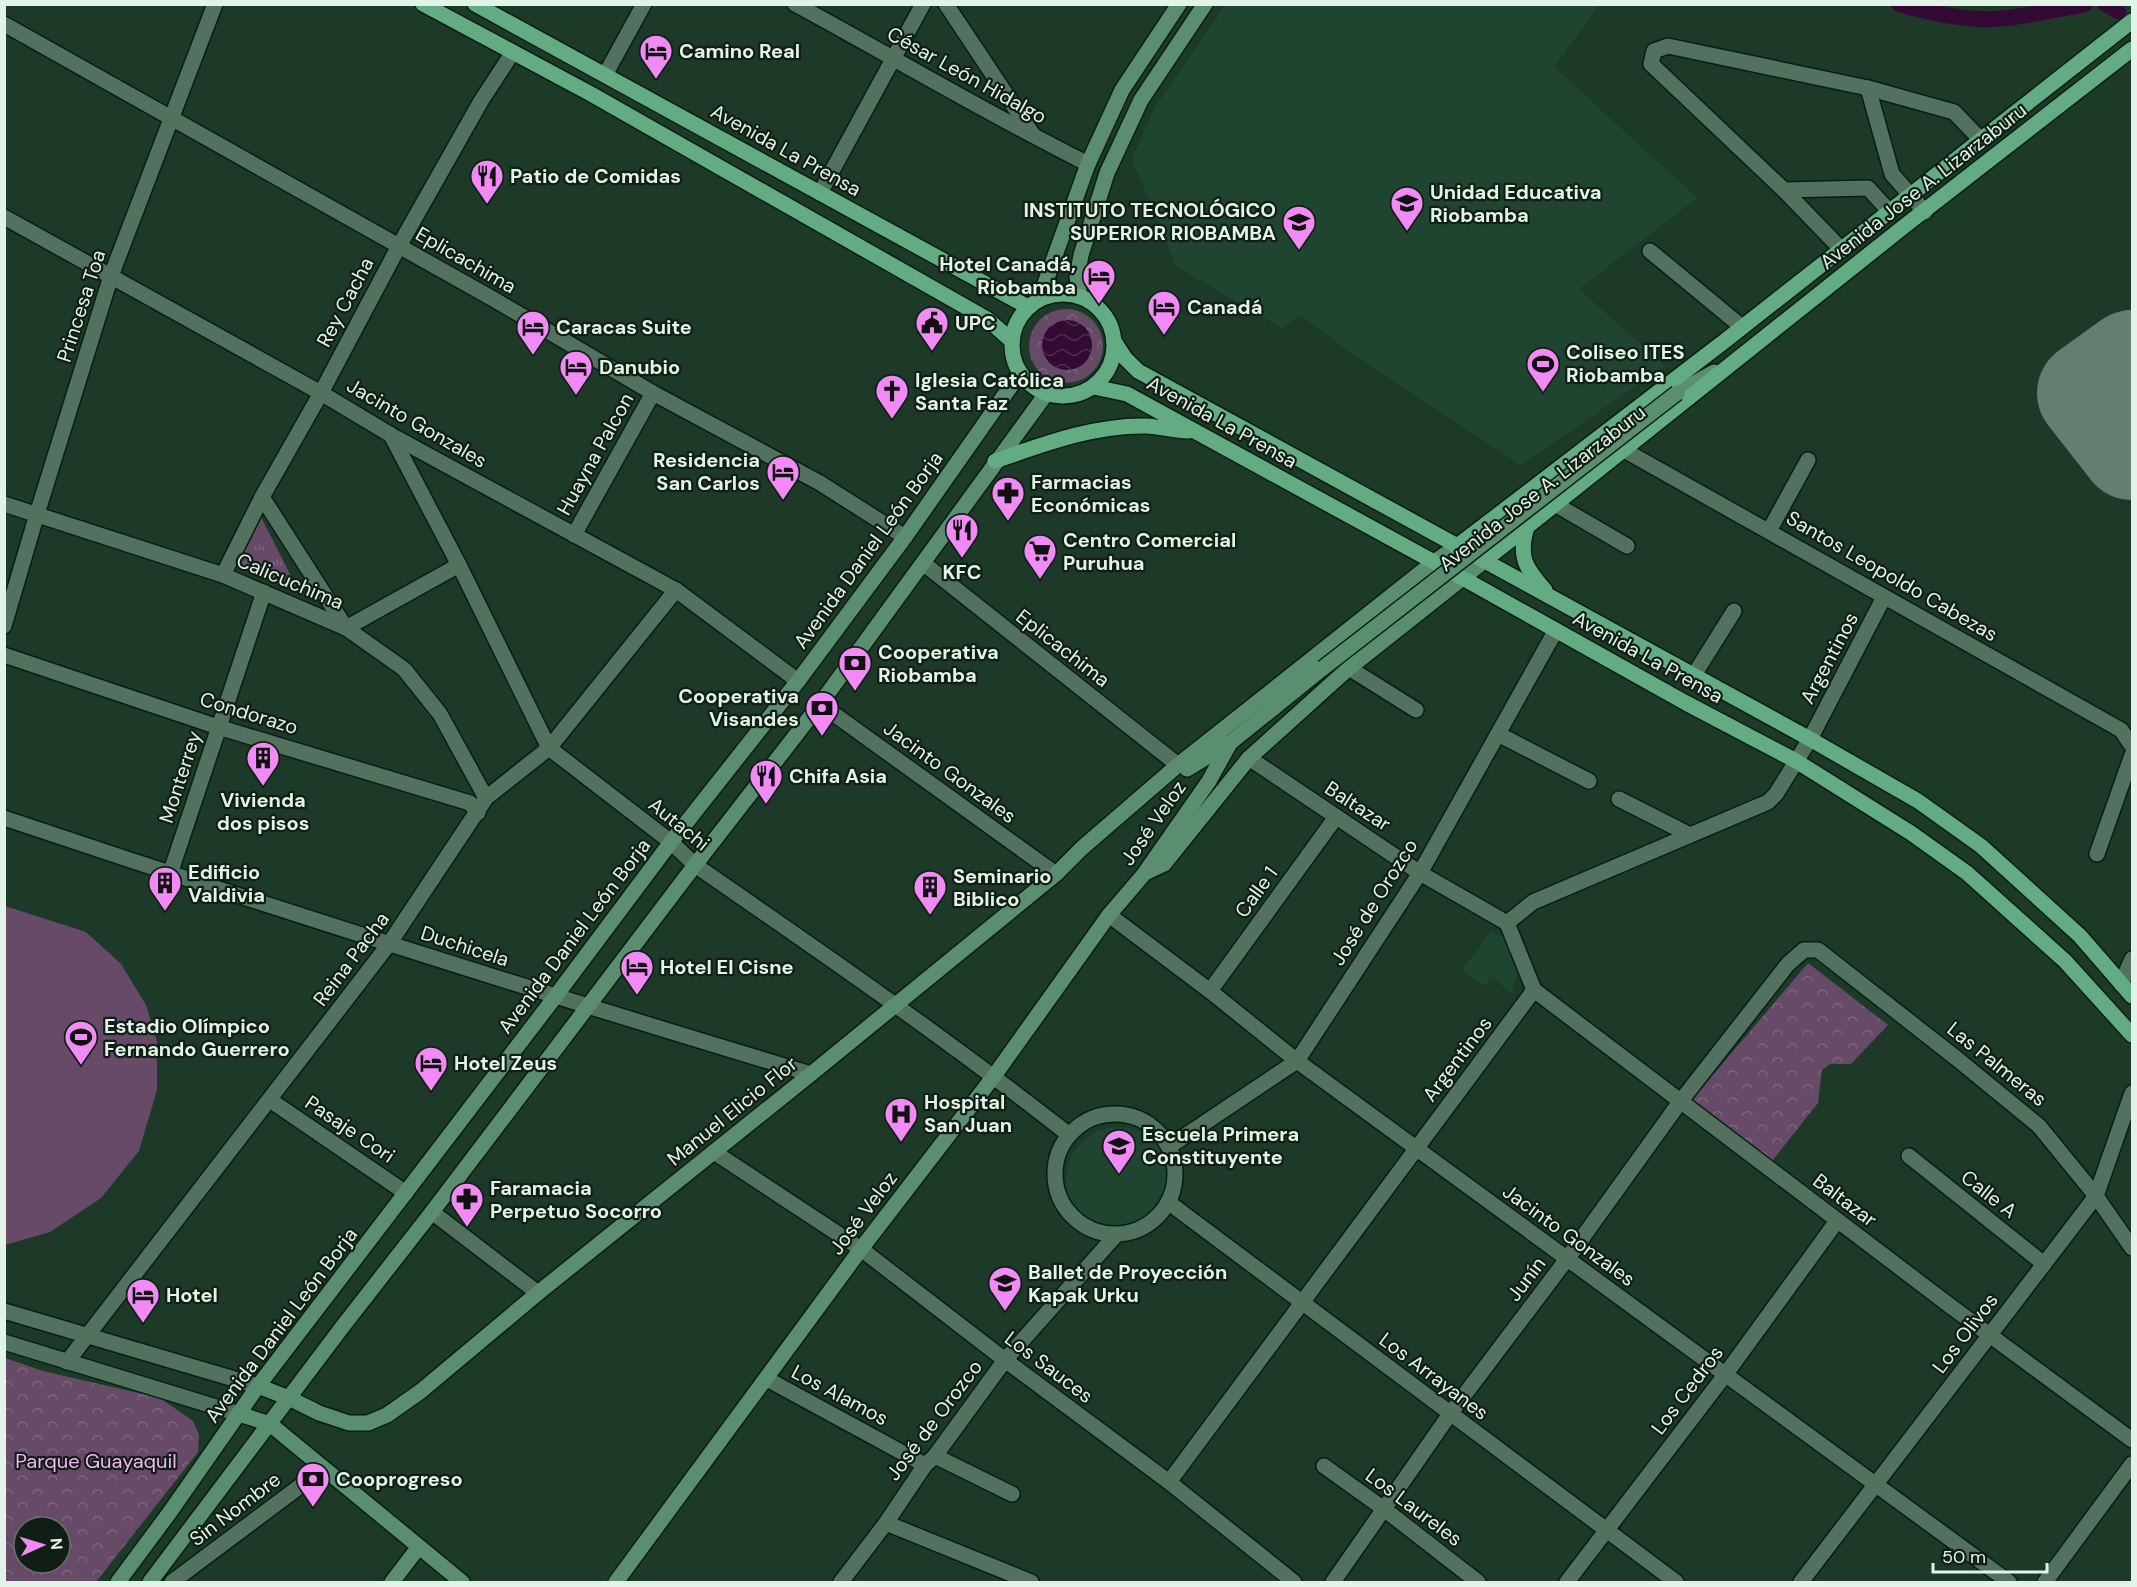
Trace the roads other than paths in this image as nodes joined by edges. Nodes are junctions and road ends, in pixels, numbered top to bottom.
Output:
1 (215, 4) edge
2 (423, 4) edge
3 (475, 4) edge
4 (644, 4) edge
5 (795, 4) edge
6 (922, 4) edge
7 (946, 4) edge
8 (1179, 4) edge
9 (1205, 4) edge
10 (2133, 21) edge
11 (4, 24) edge
12 (2133, 49) edge
13 (513, 52) junction
14 (895, 58) junction
15 (605, 75) junction
16 (1868, 88) junction
17 (172, 118) junction
18 (1034, 137) junction
19 (1981, 140) junction
20 (1088, 164) junction
21 (1784, 190) junction
22 (820, 193) junction
23 (1911, 196) junction
24 (1889, 211) junction
25 (1925, 212) junction
26 (4, 217) edge
27 (399, 246) junction
28 (1842, 250) junction
29 (1650, 251) dead end
30 (111, 276) junction
31 (1080, 297) junction
32 (1033, 304) junction
33 (1742, 327) junction
34 (1726, 340) junction
35 (1012, 341) junction
36 (1114, 341) junction
37 (1740, 358) junction
38 (1020, 373) junction
39 (1094, 387) junction
40 (321, 393) junction
41 (653, 393) junction
42 (1677, 393) junction
43 (1046, 394) junction
44 (1197, 432) junction
45 (391, 435) junction
46 (1624, 450) junction
47 (1808, 460) dead end
48 (995, 461) junction
49 (262, 497) junction
50 (4, 504) edge
51 (1555, 504) junction
52 (37, 514) junction
53 (1527, 527) junction
54 (1769, 531) junction
55 (574, 535) junction
56 (905, 537) junction
57 (1627, 546) dead end
58 (1456, 547) junction
59 (1434, 561) junction
60 (1484, 561) junction
61 (923, 563) junction
62 (459, 565) junction
63 (223, 575) junction
64 (1462, 578) junction
65 (676, 590) junction
66 (264, 592) junction
67 (1884, 597) junction
68 (1553, 599) junction
69 (1734, 611) dead end
70 (4, 626) edge
71 (346, 628) junction
72 (1556, 630) junction
73 (4, 655) edge
74 (1349, 668) junction
75 (1694, 675) junction
76 (798, 681) junction
77 (820, 704) junction
78 (1416, 710) dead end
79 (218, 727) junction
80 (1498, 734) junction
81 (1810, 739) junction
82 (1230, 743) junction
83 (2133, 746) edge
84 (549, 748) junction
85 (2133, 755) edge
86 (1249, 758) junction
87 (1796, 761) junction
88 (1178, 765) junction
89 (1589, 781) dead end
90 (486, 798) junction
91 (1619, 799) dead end
92 (478, 813) junction
93 (1336, 817) junction
94 (4, 818) edge
95 (1689, 836) junction
96 (670, 842) junction
97 (1082, 848) junction
98 (2097, 854) dead end
99 (695, 865) junction
100 (1420, 873) junction
101 (170, 874) junction
102 (1056, 874) junction
103 (1144, 874) junction
104 (1109, 915) junction
105 (1507, 923) junction
106 (389, 944) junction
107 (1804, 950) joint
108 (2133, 959) edge
109 (2121, 984) junction
110 (1534, 990) junction
111 (1210, 991) junction
112 (2133, 996) edge
113 (555, 997) junction
114 (897, 1005) junction
115 (588, 1007) junction
116 (2133, 1035) edge
117 (1297, 1061) junction
118 (811, 1074) junction
119 (994, 1076) junction
120 (2133, 1093) edge
121 (270, 1100) junction
122 (1680, 1102) junction
123 (1068, 1134) junction
124 (1170, 1146) junction
125 (1417, 1149) junction
126 (714, 1152) junction
127 (1908, 1156) dead end
128 (406, 1193) junction
129 (2096, 1196) junction
130 (1168, 1202) junction
131 (432, 1212) junction
132 (1837, 1221) junction
133 (1116, 1235) junction
134 (2133, 1248) edge
135 (861, 1249) junction
136 (1567, 1259) junction
137 (2044, 1264) junction
138 (538, 1293) junction
139 (1302, 1304) junction
140 (4, 1311) edge
141 (1990, 1336) junction
142 (88, 1337) junction
143 (4, 1342) edge
144 (1005, 1360) junction
145 (67, 1362) junction
146 (1725, 1375) junction
147 (767, 1379) junction
148 (258, 1386) junction
149 (289, 1398) junction
150 (239, 1414) junction
151 (1450, 1414) junction
152 (270, 1424) junction
153 (2133, 1440) edge
154 (930, 1460) junction
155 (2133, 1464) edge
156 (1324, 1466) dead end
157 (323, 1469) junction
158 (1169, 1482) junction
159 (1875, 1484) junction
160 (1012, 1494) dead end
161 (1384, 1509) junction
162 (886, 1523) junction
163 (1606, 1531) junction
164 (418, 1548) junction
165 (118, 1582) edge
166 (150, 1582) edge
167 (172, 1582) edge
168 (392, 1582) edge
169 (462, 1582) edge
170 (616, 1582) edge
171 (841, 1582) edge
172 (1031, 1582) edge
173 (1294, 1582) edge
174 (1333, 1582) edge
175 (1478, 1582) edge
176 (1567, 1582) edge
177 (1676, 1582) edge
178 (1801, 1582) edge
179 (2008, 1582) edge
180 (2045, 1582) edge

1 - 17 street, Princesa Toa
2 - 13 main road
3 - 15 main road, Avenida La Prensa
4 - 15 street
5 - 14 street, César León Hidalgo
6 - 14 street
7 - 18 street
8 - 20 street
9 - 31 street
10 - 19 main road, Avenida Jose A. Lizarzaburu
11 - 17 street, Eplicachima
12 - 25 main road, Avenida Jose A. Lizarzaburu
13 - 27 street, Rey Cacha
13 - 35 main road
14 - 18 street, César León Hidalgo
14 - 22 street
15 - 22 main road, Avenida La Prensa
16 - 19 street
16 - 21 street
16 - 23 street
17 - 27 street, Eplicachima
17 - 30 street, Princesa Toa
18 - 20 street, César León Hidalgo
19 - 23 main road, Avenida Jose A. Lizarzaburu
20 - 32 street
21 - 24 street
21 - 28 street
22 - 32 main road, Avenida La Prensa
23 - 24 main road, Avenida Jose A. Lizarzaburu
23 - 25 street
24 - 28 main road, Avenida Jose A. Lizarzaburu
25 - 37 main road, Avenida Jose A. Lizarzaburu
26 - 30 street, Jacinto Gonzales
27 - 40 street, Rey Cacha
27 - 41 street, Eplicachima
28 - 33 main road, Avenida Jose A. Lizarzaburu
29 - 33 street
30 - 40 street, Jacinto Gonzales
30 - 52 street, Princesa Toa
31 - 32 main road
31 - 36 main road
32 - 35 main road
33 - 34 main road, Avenida Jose A. Lizarzaburu
34 - 42 street
34 - 58 main road, Avenida Jose A. Lizarzaburu
35 - 38 main road
36 - 39 main road
36 - 58 main road, Avenida La Prensa
37 - 42 street
37 - 46 main road, Avenida Jose A. Lizarzaburu
38 - 43 main road
38 - 56 street, Avenida Daniel León Borja
39 - 43 main road
39 - 44 main road, Avenida La Prensa
40 - 45 street, Jacinto Gonzales
40 - 49 street, Rey Cacha
41 - 55 street, Huayna Palcon
41 - 56 street, Eplicachima
42 - 82 street, bridge
43 - 48 street
44 - 48 main road
44 - 59 main road, Avenida La Prensa
45 - 55 street, Jacinto Gonzales
45 - 62 street, Autachi
46 - 51 main road, Avenida Jose A. Lizarzaburu
46 - 54 street, Santos Leopoldo Cabezas
47 - 54 street
48 - 61 street
49 - 63 street, Rey Cacha
49 - 71 street
50 - 52 street, Calicuchima
51 - 53 main road, Avenida Jose A. Lizarzaburu
51 - 57 street
52 - 63 street, Calicuchima
52 - 70 street, Princesa Toa
53 - 60 main road, Avenida Jose A. Lizarzaburu
53 - 68 main road
54 - 67 street, Santos Leopoldo Cabezas
55 - 65 street, Jacinto Gonzales
56 - 76 street, Avenida Daniel León Borja
58 - 59 street, Avenida Jose A. Lizarzaburu
58 - 60 main road, Avenida La Prensa
59 - 64 main road, Avenida La Prensa
59 - 88 street, Avenida Jose A. Lizarzaburu
60 - 64 street, Avenida Jose A. Lizarzaburu
60 - 68 main road, Avenida La Prensa
61 - 77 street
61 - 88 street, Eplicachima
62 - 71 street
62 - 84 street, Autachi
63 - 66 street, Calicuchima
64 - 72 main road, Avenida La Prensa
64 - 74 street, Avenida Jose A. Lizarzaburu
65 - 76 street, Jacinto Gonzales
65 - 84 street, Reina Pacha
66 - 71 street, Calicuchima
66 - 79 street, Monterrey
67 - 81 street, Argentinos
67 - 83 street, Santos Leopoldo Cabezas
68 - 75 main road, Avenida La Prensa
69 - 75 street
71 - 90 street, Calicuchima
72 - 80 street, José de Orozco
72 - 87 main road, Avenida La Prensa
73 - 79 street, Condorazo
74 - 78 street
74 - 86 street, Avenida Jose A. Lizarzaburu
75 - 81 main road, Avenida La Prensa
76 - 96 street, Avenida Daniel León Borja
77 - 99 street
77 - 102 street, Jacinto Gonzales
79 - 92 street, Condorazo
79 - 101 street, Monterrey
80 - 89 street
80 - 100 street, José de Orozco
81 - 87 street, Argentinos
81 - 109 main road, Avenida La Prensa
82 - 97 street
82 - 103 street, José Veloz
84 - 90 street, Reina Pacha
84 - 96 street, Autachi
85 - 98 street
86 - 93 street, Baltazar
86 - 103 street, Avenida Jose A. Lizarzaburu
87 - 95 street
87 - 116 main road, Avenida La Prensa
88 - 97 street, Manuel Elicio Flor
90 - 92 street, Reina Pacha
91 - 95 street
92 - 106 street, Reina Pacha
93 - 100 street, Baltazar
93 - 111 street, Calle 1
94 - 101 street, Duchicela
95 - 105 street
96 - 99 street, Autachi
96 - 113 street, Avenida Daniel León Borja
97 - 102 street, Manuel Elicio Flor
99 - 114 street, Autachi
99 - 115 street
100 - 105 street, Baltazar
100 - 117 street, José de Orozco
101 - 106 street, Duchicela
102 - 114 street, Manuel Elicio Flor
103 - 104 street, José Veloz
104 - 111 street, Jacinto Gonzales
104 - 119 street, José Veloz
105 - 110 street
106 - 113 street, Duchicela
106 - 121 street, Reina Pacha
107 - 122 street, Junín
107 - 129 street, Las Palmeras
108 - 109 street
109 - 112 main road, Avenida La Prensa
110 - 122 street, Baltazar
110 - 125 street, Argentinos
111 - 117 street, Jacinto Gonzales
113 - 115 street, Duchicela
113 - 128 street, Avenida Daniel León Borja
114 - 118 street, Manuel Elicio Flor
114 - 119 street, Autachi
115 - 118 street, Duchicela
115 - 131 street
117 - 124 street, José de Orozco
117 - 125 street, Jacinto Gonzales
118 - 126 street, Manuel Elicio Flor
119 - 123 street, Autachi
119 - 135 street, José Veloz
120 - 129 street, Los Olivos
121 - 128 street, Pasaje Cori
121 - 142 street, Reina Pacha
122 - 132 street, Baltazar
122 - 136 street, Junín
123 - 124 street
123 - 133 street
124 - 130 street
125 - 136 street, Jacinto Gonzales
125 - 139 street, Argentinos
126 - 135 street, Los Sauces
126 - 138 street, Manuel Elicio Flor
127 - 137 street, Calle A
128 - 148 street, Avenida Daniel León Borja
129 - 134 street, Las Palmeras
129 - 137 street, Los Olivos
130 - 133 street, José de Orozco
130 - 139 street, Los Arrayanes
131 - 138 street
131 - 149 street
132 - 141 street, Baltazar
132 - 146 street, Los Cedros
133 - 144 street, José de Orozco
135 - 144 street, Los Sauces
135 - 147 street, José Veloz
136 - 146 street, Jacinto Gonzales
136 - 151 street, Junín
137 - 141 street, Los Olivos
138 - 149 street, Manuel Elicio Flor
139 - 151 street, Los Arrayanes
139 - 158 street, Argentinos
140 - 142 street
141 - 153 street, Baltazar
141 - 159 street, Los Olivos
142 - 145 street, Reina Pacha
142 - 148 street
143 - 145 street
144 - 154 street, José de Orozco
144 - 158 street, Los Sauces
145 - 150 street
146 - 159 street, Jacinto Gonzales
146 - 163 street, Los Cedros
147 - 154 street, Los Alamos
147 - 170 street, José Veloz
148 - 149 street, Manuel Elicio Flor
148 - 150 street, Avenida Daniel León Borja
149 - 152 street
150 - 152 street
150 - 165 street, Avenida Daniel León Borja
151 - 161 street, Junín
151 - 163 street, Los Arrayanes
152 - 157 street
152 - 166 street
154 - 160 street, Los Alamos
154 - 162 street, José de Orozco
155 - 180 street
156 - 161 street, Los Laureles
157 - 164 street
157 - 167 street, Sin Nombre
158 - 173 street, Los Sauces
159 - 178 street, Los Olivos
159 - 179 street, Jacinto Gonzales
161 - 174 street, Junín
161 - 175 street, Los Laureles
162 - 171 street, José de Orozco
162 - 172 street
163 - 176 street, Los Cedros
163 - 177 street, Los Arrayanes
164 - 168 street
164 - 169 street

